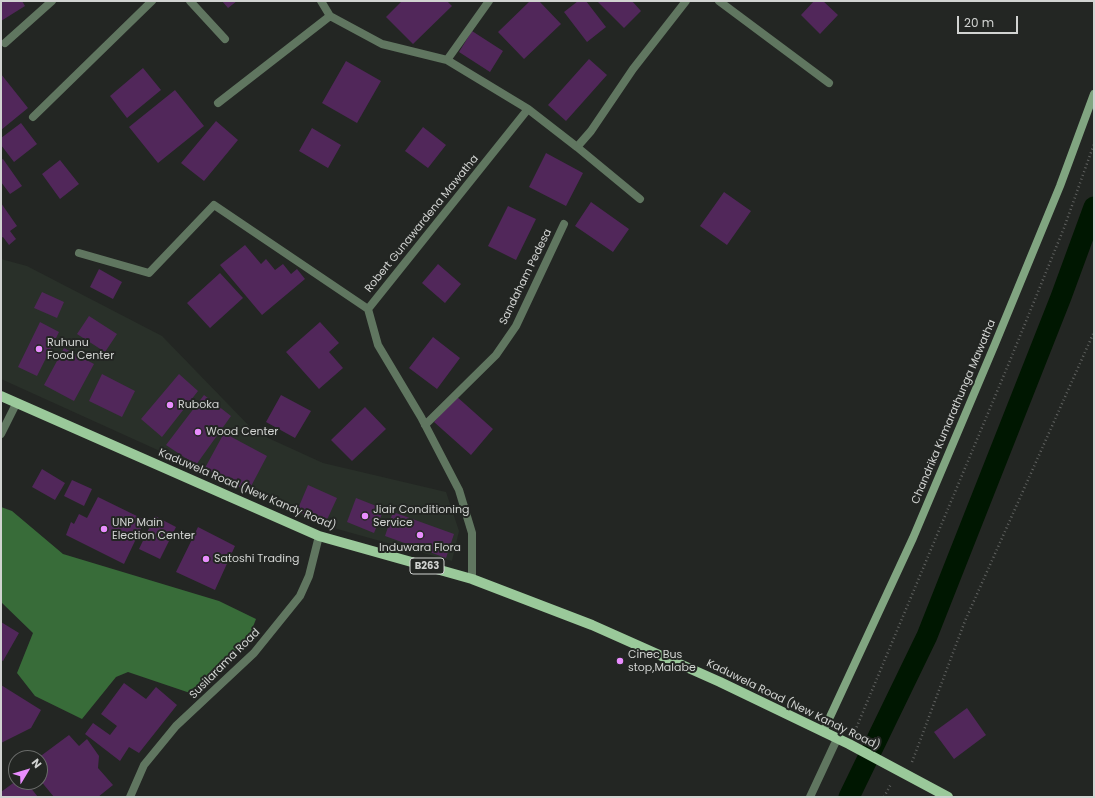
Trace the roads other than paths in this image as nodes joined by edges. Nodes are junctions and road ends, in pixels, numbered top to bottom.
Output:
1 (52, 1) edge
2 (152, 1) edge
3 (190, 1) edge
4 (321, 1) edge
5 (489, 1) edge
6 (686, 1) edge
7 (719, 1) edge
8 (330, 16) junction
9 (225, 38) dead end
10 (5, 43) dead end
11 (447, 60) junction
12 (829, 83) dead end
13 (1094, 94) edge
14 (218, 103) dead end
15 (528, 109) junction
16 (33, 117) dead end
17 (577, 147) junction
18 (640, 199) dead end
19 (564, 224) dead end
20 (79, 253) dead end
21 (368, 309) junction
22 (1, 396) edge
23 (16, 404) junction
24 (425, 425) junction
25 (1, 434) edge
26 (319, 536) junction
27 (472, 579) junction
28 (823, 732) junction
29 (837, 739) junction
30 (130, 797) edge
31 (810, 797) edge
32 (948, 797) edge

1 - 10 street
2 - 16 street
3 - 9 street
4 - 8 street
5 - 11 street
6 - 17 street
7 - 12 street
8 - 11 street
8 - 14 street
11 - 15 street
13 - 28 main road, Chandrika Kumarathunga Mawatha
15 - 17 street
15 - 21 street, Robert Gunawardena Mawatha
17 - 18 street
19 - 24 street, Sandaham Pedesa
20 - 21 street
21 - 24 street, Robert Gunawardena Mawatha
22 - 23 main road, Kaduwela Road (New Kandy Road) / B263
23 - 25 street
23 - 26 main road, Kaduwela Road (New Kandy Road) / B263
24 - 27 street, Robert Gunawardena Mawatha
26 - 27 main road, Kaduwela Road (New Kandy Road) / B263
26 - 30 street, Susilarama Road
27 - 28 main road, Kaduwela Road (New Kandy Road) / B263
28 - 29 main road, Kaduwela Road (New Kandy Road) / B263
29 - 31 street
29 - 32 main road, Kaduwela Road (New Kandy Road) / B263

